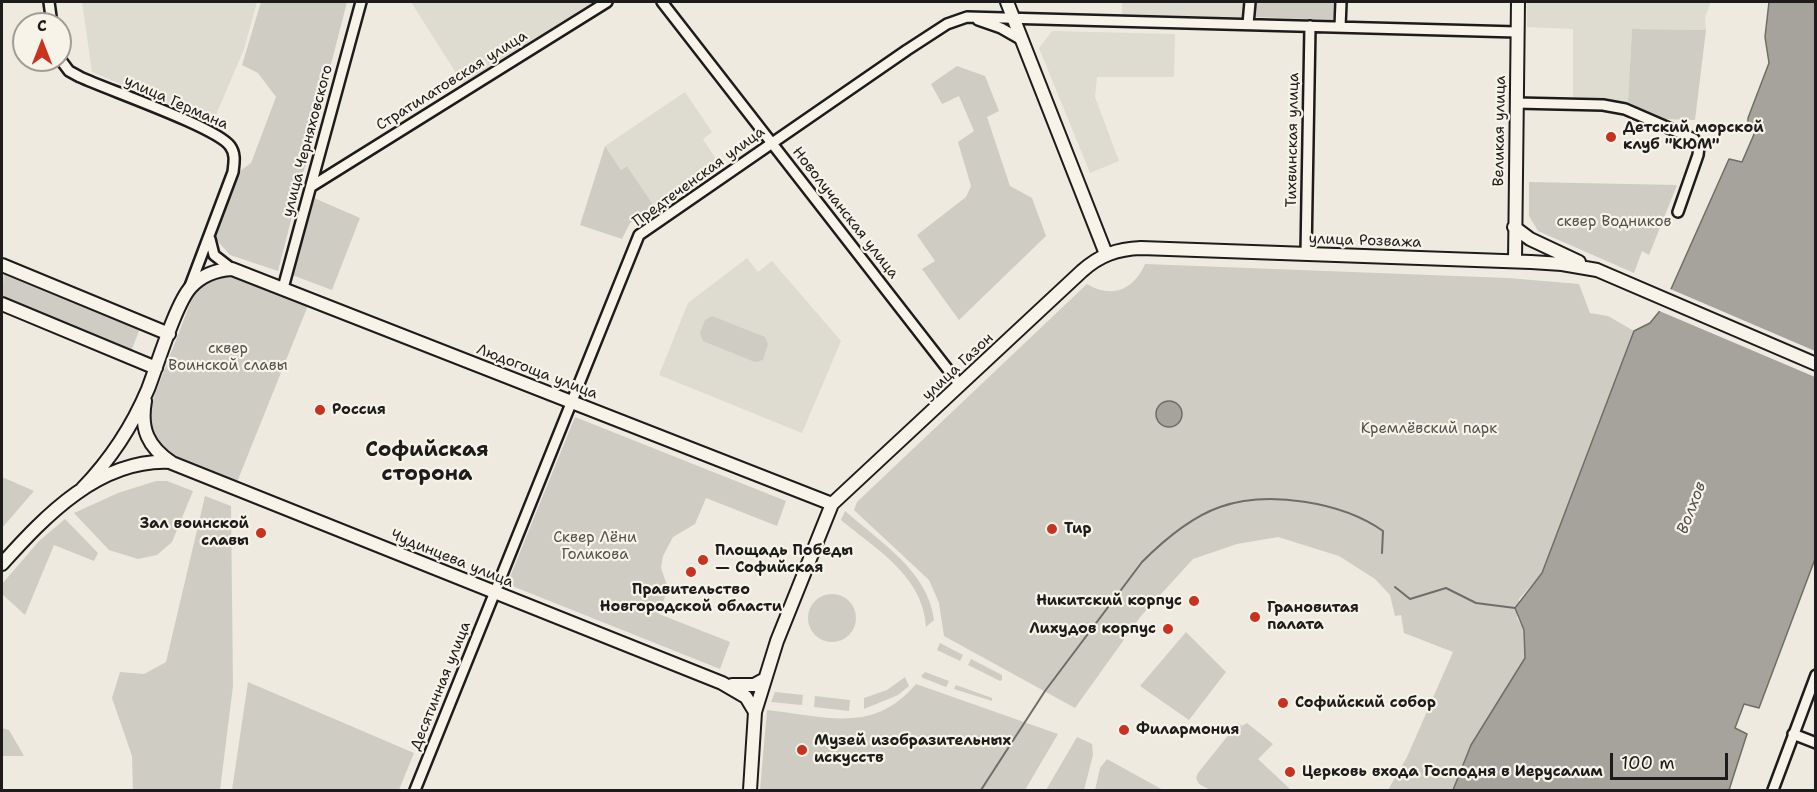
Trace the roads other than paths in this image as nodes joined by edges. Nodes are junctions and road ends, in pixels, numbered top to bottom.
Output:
1 (361, 2) edge
2 (608, 2) edge
3 (662, 2) edge
4 (1007, 2) edge
5 (1250, 2) edge
6 (1341, 2) edge
7 (1518, 2) edge
8 (967, 17) junction
9 (1014, 17) junction
10 (1248, 24) junction
11 (1310, 26) junction
12 (1340, 27) junction
13 (1517, 32) junction
14 (1023, 40) junction
15 (72, 72) edge
16 (1516, 103) junction
17 (772, 143) junction
18 (312, 186) junction
19 (1678, 212) dead end
20 (1514, 227) junction
21 (209, 235) junction
22 (1106, 254) junction
23 (1306, 254) junction
24 (1515, 261) junction
25 (2, 265) edge
26 (232, 269) junction
27 (1597, 270) junction
28 (283, 288) junction
29 (189, 289) junction
30 (2, 303) edge
31 (170, 334) junction
32 (1815, 364) edge
33 (156, 368) junction
34 (960, 385) junction
35 (147, 391) junction
36 (572, 402) junction
37 (172, 462) junction
38 (82, 489) junction
39 (832, 504) junction
40 (2, 564) edge
41 (496, 593) junction
42 (1815, 675) edge
43 (765, 679) junction
44 (722, 683) junction
45 (755, 712) junction
46 (1793, 734) junction
47 (1815, 743) edge
48 (415, 790) edge
49 (750, 790) edge
50 (1773, 790) edge

1 - 18 street, улица Черняховского
2 - 18 street, Стратилатовская улица
3 - 17 street, Новолучанская улица
4 - 9 main road
5 - 10 street
6 - 12 street
7 - 13 main road, Великая улица
8 - 9 street, Предтеченская улица
8 - 14 street
8 - 17 street, Предтеченская улица
9 - 10 street, Предтеченская улица
9 - 14 main road
10 - 11 street, Предтеченская улица
11 - 12 street, Предтеченская улица
11 - 23 street, Тихвинская улица
12 - 13 street, Предтеченская улица
13 - 16 main road, Великая улица
14 - 22 main road
15 - 21 street, улица Германа
16 - 19 street
16 - 20 main road, Великая улица
17 - 34 street, Новолучанская улица
17 - 36 street, Предтеченская улица
18 - 28 street, улица Черняховского
20 - 24 main road, Великая улица
20 - 27 main road
21 - 26 street, Людогоща улица
21 - 29 street
22 - 23 main road, улица Розважа
22 - 34 main road, улица Газон
23 - 24 main road, улица Розважа
24 - 27 main road, улица Розважа
25 - 31 main road
26 - 28 main road, Людогоща улица
26 - 29 main road
27 - 32 main road, улица Розважа
28 - 36 main road, Людогоща улица
29 - 31 main road
30 - 33 main road
31 - 33 main road
33 - 35 main road
34 - 39 main road, улица Газон
35 - 37 main road, Чудинцева улица
35 - 38 main road
36 - 39 main road, Людогоща улица
36 - 41 street, Предтеченская улица
37 - 38 main road, Чудинцева улица
37 - 41 main road, Чудинцева улица
38 - 40 main road
39 - 43 main road
41 - 44 main road, Чудинцева улица
41 - 48 street, Десятинная улица
42 - 46 street
43 - 44 main road, Чудинцева улица
43 - 45 main road
44 - 45 main road, Чудинцева улица
45 - 49 main road
46 - 47 street
46 - 50 street

